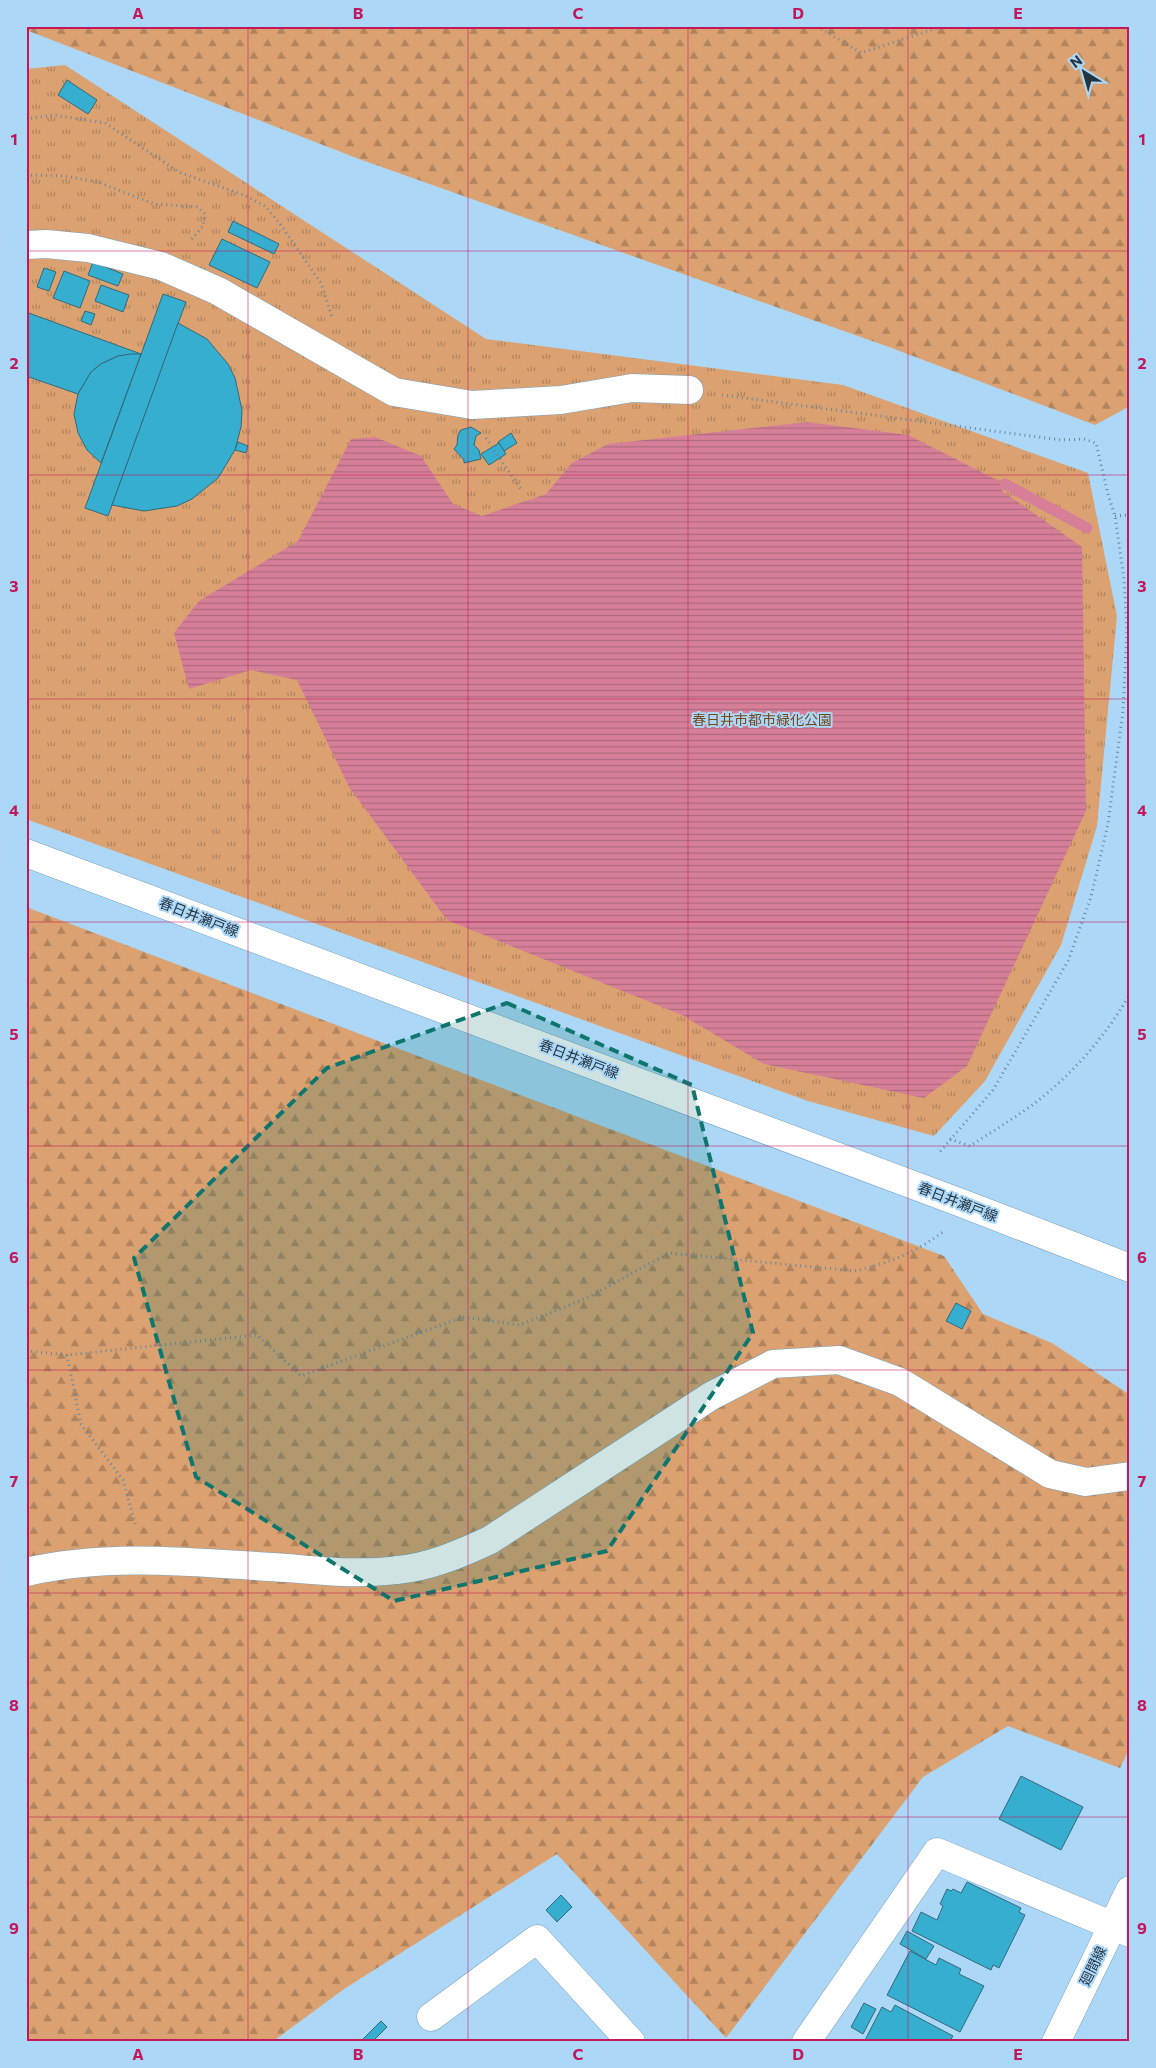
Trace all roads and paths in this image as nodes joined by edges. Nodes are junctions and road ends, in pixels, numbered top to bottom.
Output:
1 (817, 26) edge
2 (943, 26) edge
3 (26, 119) edge
4 (26, 175) edge
5 (26, 245) edge
6 (170, 269) junction
7 (321, 350) junction
8 (689, 390) joint
9 (472, 405) junction
10 (522, 492) dead end
11 (1130, 515) edge
12 (1115, 516) junction
13 (26, 853) edge
14 (1130, 994) edge
15 (950, 1139) junction
16 (939, 1153) dead end
17 (956, 1201) junction
18 (1130, 1268) edge
19 (26, 1351) edge
20 (67, 1355) junction
21 (1130, 1476) edge
22 (144, 1559) junction
23 (26, 1572) edge
24 (1130, 1890) edge
25 (1121, 1930) edge
26 (431, 2017) dead end
27 (631, 2042) edge
28 (806, 2042) edge
29 (1056, 2042) edge

1 - 2 path
3 - 7 path
4 - 6 path
5 - 6 main road
6 - 7 main road
7 - 9 main road
8 - 9 main road
8 - 12 path
9 - 10 path
11 - 12 path
12 - 15 path
13 - 17 main road, 春日井瀬戸線
14 - 15 path
15 - 16 path
17 - 18 main road, 春日井瀬戸線
17 - 20 path
19 - 20 path
20 - 22 path
21 - 22 main road
22 - 23 main road
24 - 25 main road, 廻間線
25 - 28 main road
25 - 29 main road, 廻間線
26 - 27 main road

